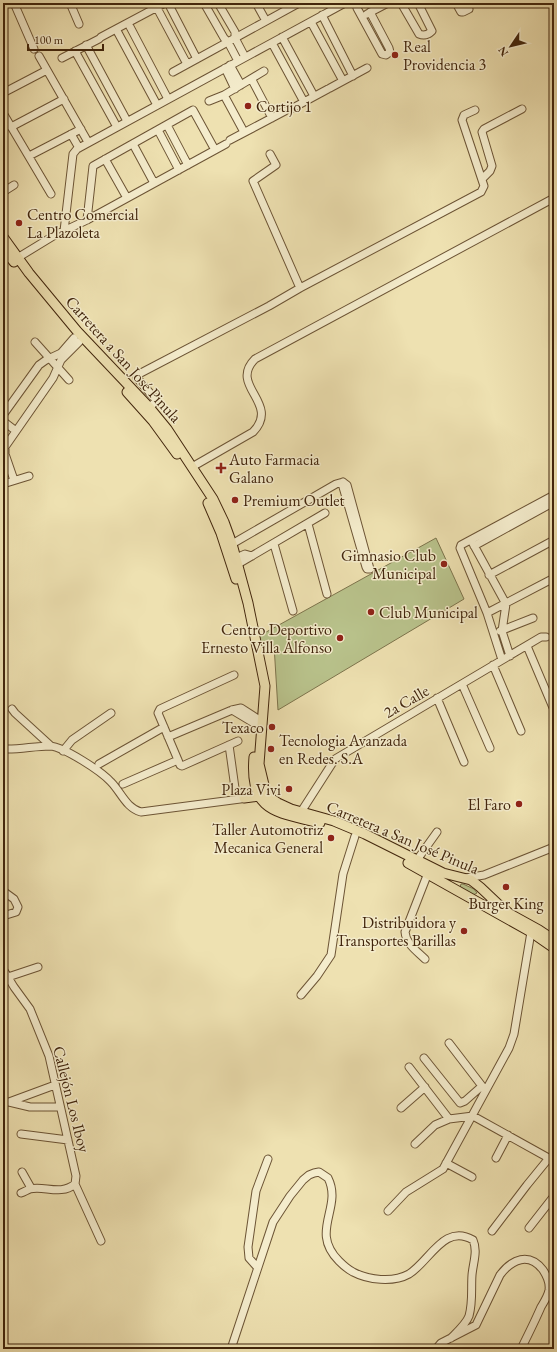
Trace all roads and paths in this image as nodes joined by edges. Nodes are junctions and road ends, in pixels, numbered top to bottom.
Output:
1 (14, 3) edge
2 (70, 3) edge
3 (166, 3) edge
4 (204, 3) edge
5 (218, 3) edge
6 (256, 3) edge
7 (345, 3) edge
8 (388, 3) edge
9 (402, 3) edge
10 (418, 3) edge
11 (456, 3) edge
12 (467, 3) edge
13 (296, 4) edge
14 (156, 8) junction
15 (357, 8) dead end
16 (370, 12) junction
17 (322, 15) junction
18 (362, 17) junction
19 (266, 21) junction
20 (311, 22) junction
21 (128, 23) junction
22 (79, 24) dead end
23 (116, 29) junction
24 (330, 30) junction
25 (319, 36) junction
26 (282, 37) junction
27 (235, 38) junction
28 (228, 42) junction
29 (272, 43) junction
30 (86, 46) junction
31 (34, 49) dead end
32 (75, 51) junction
33 (290, 52) junction
34 (39, 56) dead end
35 (245, 57) junction
36 (62, 58) dead end
37 (280, 58) junction
38 (197, 59) junction
39 (238, 61) junction
40 (187, 64) junction
41 (227, 67) junction
42 (367, 68) dead end
43 (47, 70) junction
44 (264, 71) dead end
45 (173, 72) dead end
46 (353, 76) junction
47 (158, 80) junction
48 (252, 80) junction
49 (343, 81) junction
50 (146, 86) junction
51 (238, 87) junction
52 (3, 93) edge
53 (224, 95) junction
54 (314, 96) junction
55 (64, 99) junction
56 (168, 99) junction
57 (209, 101) dead end
58 (117, 102) junction
59 (304, 102) junction
60 (156, 105) junction
61 (106, 108) junction
62 (522, 109) dead end
63 (475, 110) dead end
64 (3, 113) edge
65 (272, 118) junction
66 (127, 121) junction
67 (167, 125) junction
68 (11, 127) junction
69 (117, 127) junction
70 (81, 129) junction
71 (158, 130) junction
72 (244, 132) junction
73 (71, 134) junction
74 (88, 142) junction
75 (133, 144) junction
76 (79, 148) junction
77 (215, 150) junction
78 (270, 154) dead end
79 (29, 156) junction
80 (105, 159) junction
81 (188, 165) junction
82 (179, 170) junction
83 (482, 179) junction
84 (154, 183) junction
85 (14, 185) dead end
86 (3, 192) edge
87 (51, 194) dead end
88 (127, 198) junction
89 (554, 198) edge
90 (87, 220) junction
91 (64, 231) junction
92 (3, 237) edge
93 (3, 248) edge
94 (17, 261) junction
95 (300, 288) junction
96 (77, 340) junction
97 (35, 342) dead end
98 (49, 359) junction
99 (58, 368) junction
100 (69, 380) dead end
101 (150, 407) junction
102 (3, 415) edge
103 (3, 421) edge
104 (16, 431) junction
105 (192, 467) junction
106 (28, 476) dead end
107 (14, 480) junction
108 (3, 484) edge
109 (554, 495) edge
110 (549, 502) edge
111 (325, 513) dead end
112 (308, 524) junction
113 (361, 540) dead end
114 (554, 540) edge
115 (472, 543) junction
116 (232, 544) junction
117 (274, 544) junction
118 (242, 559) junction
119 (489, 575) junction
120 (554, 578) edge
121 (328, 594) dead end
122 (506, 604) junction
123 (293, 611) dead end
124 (487, 613) junction
125 (533, 618) dead end
126 (502, 630) junction
127 (494, 634) junction
128 (546, 637) dead end
129 (527, 646) junction
130 (510, 656) junction
131 (502, 660) junction
132 (494, 668) junction
133 (234, 675) dead end
134 (463, 686) junction
135 (438, 701) junction
136 (12, 708) dead end
137 (554, 710) edge
138 (111, 713) dead end
139 (258, 722) junction
140 (164, 726) junction
141 (521, 731) dead end
142 (168, 737) junction
143 (238, 741) dead end
144 (229, 745) junction
145 (51, 746) junction
146 (490, 748) dead end
147 (3, 749) edge
148 (63, 751) junction
149 (178, 760) junction
150 (464, 762) dead end
151 (100, 764) dead end
152 (254, 782) junction
153 (123, 784) dead end
154 (235, 788) dead end
155 (259, 796) junction
156 (245, 798) junction
157 (266, 806) junction
158 (291, 808) junction
159 (304, 815) junction
160 (437, 832) dead end
161 (355, 836) junction
162 (554, 847) edge
163 (535, 859) dead end
164 (417, 860) junction
165 (428, 873) junction
166 (466, 878) junction
167 (480, 887) junction
168 (3, 891) edge
169 (458, 892) junction
170 (473, 900) junction
171 (3, 916) edge
172 (531, 932) junction
173 (554, 940) edge
174 (554, 944) edge
175 (554, 948) edge
176 (425, 959) dead end
177 (38, 967) dead end
178 (3, 969) edge
179 (6, 979) edge
180 (301, 994) dead end
181 (449, 1043) dead end
182 (424, 1058) dead end
183 (409, 1067) dead end
184 (56, 1085) junction
185 (425, 1087) junction
186 (467, 1099) junction
187 (6, 1102) edge
188 (477, 1105) junction
189 (60, 1107) junction
190 (401, 1108) dead end
191 (473, 1116) junction
192 (449, 1119) junction
193 (21, 1134) dead end
194 (508, 1135) junction
195 (68, 1140) junction
196 (415, 1144) dead end
197 (496, 1158) dead end
198 (268, 1159) dead end
199 (552, 1160) edge
200 (446, 1163) junction
201 (22, 1172) dead end
202 (472, 1177) dead end
203 (75, 1184) junction
204 (31, 1188) junction
205 (21, 1193) dead end
206 (554, 1196) edge
207 (388, 1211) dead end
208 (529, 1228) dead end
209 (492, 1232) dead end
210 (101, 1241) dead end
211 (257, 1268) junction
212 (451, 1338) junction
213 (231, 1349) edge
214 (436, 1349) edge
215 (521, 1349) edge

1 - 31 street
2 - 22 street
3 - 14 street
3 - 38 street
4 - 28 street
5 - 27 street
6 - 19 street
7 - 17 street
8 - 16 street
9 - 10 street
11 - 12 street
13 - 19 street
14 - 21 street
14 - 40 street
15 - 18 street
16 - 18 street
16 - 18 street
17 - 20 street
17 - 24 street
19 - 27 street
20 - 25 street
20 - 26 street
21 - 23 street
21 - 47 street
23 - 30 street
23 - 50 street
24 - 25 street
24 - 46 street
25 - 49 street
26 - 29 street
26 - 33 street
27 - 28 street
27 - 35 street
28 - 38 street
28 - 39 street
29 - 35 street
29 - 37 street
30 - 32 street
30 - 58 street
32 - 36 street
32 - 61 street
33 - 37 street
33 - 54 street
34 - 43 street
35 - 39 street
37 - 59 street
38 - 40 street
39 - 41 street
40 - 45 street
41 - 51 street
41 - 56 street
42 - 46 street
43 - 52 street
43 - 55 street
44 - 48 street
46 - 49 street
47 - 50 street
47 - 56 street
48 - 51 street
48 - 65 street
49 - 54 street
50 - 60 street
51 - 53 street
53 - 57 street
53 - 72 street
54 - 59 street
55 - 68 street
55 - 70 street
56 - 60 street
58 - 61 street
58 - 66 street
59 - 65 street
60 - 66 street
61 - 69 street
62 - 83 street
63 - 83 street
64 - 68 street
65 - 72 street
66 - 69 street
67 - 71 street
67 - 77 street
67 - 81 street
68 - 79 street
69 - 74 street
70 - 73 street
70 - 74 street
71 - 75 street
71 - 82 street
72 - 77 street
73 - 76 street
73 - 79 street
74 - 76 street
75 - 80 street
75 - 84 street
76 - 91 street
77 - 81 street
78 - 95 street
79 - 87 street
80 - 88 street
80 - 90 street
81 - 82 street
82 - 84 street
83 - 95 street
84 - 88 street
85 - 86 street
88 - 90 street
89 - 105 street
90 - 91 street
91 - 94 street
92 - 94 main road, Carretera a San José Pinula
93 - 94 main road, Carretera a San José Pinula
94 - 96 main road, Carretera a San José Pinula
94 - 101 main road, Carretera a San José Pinula
95 - 101 street
96 - 98 street
96 - 99 street
96 - 139 main road, Carretera a San José Pinula
97 - 98 street
98 - 99 street
98 - 102 street
99 - 100 street
99 - 104 street
101 - 105 main road, Carretera a San José Pinula
103 - 104 street
104 - 107 street
105 - 116 main road, Carretera a San José Pinula
106 - 107 street
107 - 108 street
109 - 110 street
110 - 115 street
111 - 112 street
112 - 117 street
112 - 121 street
113 - 116 street
114 - 119 street
115 - 119 street
115 - 124 street
116 - 118 main road, Carretera a San José Pinula
117 - 118 street
117 - 123 street
118 - 158 main road, Carretera a San José Pinula
119 - 122 street
120 - 122 street
122 - 124 street
122 - 126 street
124 - 127 street
125 - 126 street
126 - 127 street
126 - 130 street
127 - 131 street
128 - 129 street, 2a Calle
129 - 130 street, 2a Calle
129 - 137 street
130 - 131 street, 2a Calle
131 - 132 street, 2a Calle
132 - 134 street, 2a Calle
132 - 141 street
133 - 140 street
134 - 135 street, 2a Calle
134 - 146 street
135 - 150 street
135 - 159 street, 2a Calle
136 - 145 street
138 - 148 street
139 - 142 street
139 - 152 main road, Carretera a San José Pinula
140 - 142 street
140 - 151 street
142 - 149 street
143 - 144 street
144 - 149 street
144 - 154 street
145 - 147 street
145 - 148 street
148 - 156 street
149 - 153 street
152 - 155 main road, Carretera a San José Pinula
152 - 156 street
155 - 156 main road
155 - 157 main road, Carretera a San José Pinula
155 - 158 main road
156 - 157 street
157 - 159 main road, Carretera a San José Pinula
158 - 159 main road, Carretera a San José Pinula
159 - 161 main road, Carretera a San José Pinula
159 - 164 main road, Carretera a San José Pinula
160 - 164 street
161 - 165 main road, Carretera a San José Pinula
161 - 180 street
162 - 166 street
163 - 167 street
164 - 166 main road, Carretera a San José Pinula
165 - 169 main road, Carretera a San José Pinula
165 - 176 street
166 - 167 main road, Carretera a San José Pinula
166 - 169 main road
167 - 170 main road
167 - 173 main road, Carretera a San José Pinula
168 - 171 street
169 - 170 main road, Carretera a San José Pinula
170 - 172 main road, Carretera a San José Pinula
172 - 174 main road
172 - 175 main road, Carretera a San José Pinula
172 - 188 street
177 - 179 street
178 - 179 street, Callejón Los Iboy
179 - 184 street, Callejón Los Iboy
181 - 186 street
182 - 186 street
183 - 185 street
184 - 187 street
184 - 189 street, Callejón Los Iboy
185 - 190 street
185 - 192 street
186 - 188 street
187 - 189 street
188 - 191 street
189 - 195 street, Callejón Los Iboy
191 - 192 street
191 - 194 street
191 - 200 street
192 - 196 street
193 - 195 street
194 - 197 street
194 - 199 street
195 - 203 street, Callejón Los Iboy
198 - 211 street
199 - 209 street
200 - 202 street
200 - 207 street
201 - 204 street
203 - 204 street
203 - 210 street, Callejón Los Iboy
204 - 205 street
206 - 208 street
211 - 212 street
211 - 213 street
212 - 214 street
212 - 215 street

